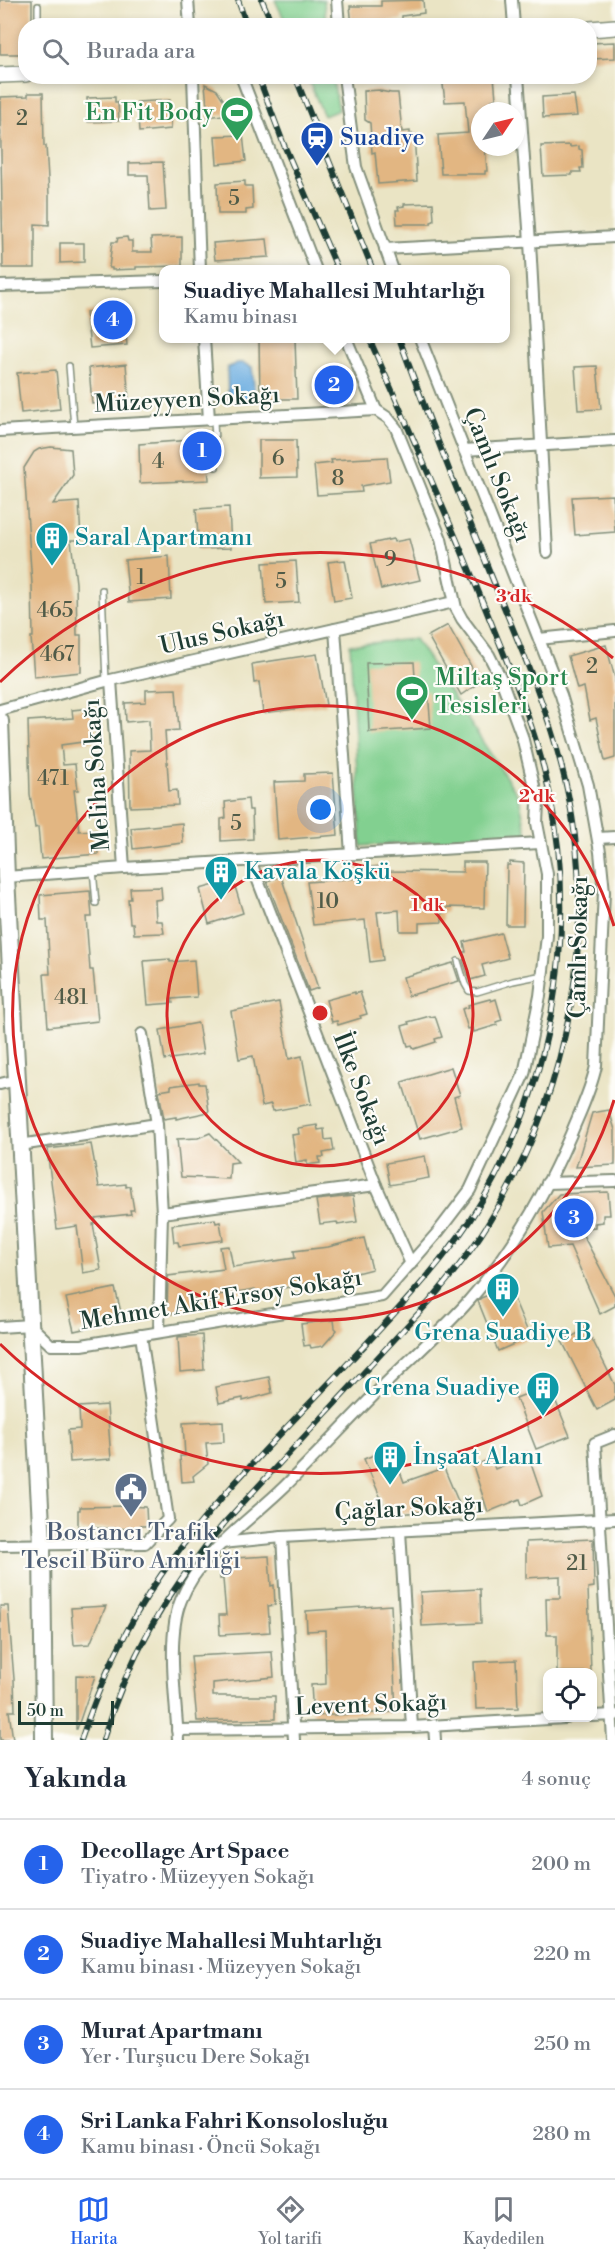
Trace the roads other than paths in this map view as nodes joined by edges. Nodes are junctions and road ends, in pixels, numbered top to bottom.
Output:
1 (188, 0) edge
2 (337, 0) edge
3 (512, 0) edge
4 (38, 6) dead end
5 (38, 18) edge
6 (189, 18) edge
7 (338, 18) edge
8 (513, 18) edge
9 (615, 27) edge
10 (597, 28) edge
11 (18, 74) edge
12 (0, 75) edge
13 (193, 84) edge
14 (244, 84) edge
15 (345, 84) edge
16 (519, 84) edge
17 (615, 237) edge
18 (530, 242) junction
19 (385, 249) junction
20 (200, 265) edge
21 (314, 265) edge
22 (391, 265) edge
23 (159, 280) edge
24 (0, 286) edge
25 (204, 343) edge
26 (348, 343) edge
27 (422, 343) edge
28 (69, 366) dead end
29 (376, 410) junction
30 (212, 420) junction
31 (74, 427) junction
32 (0, 431) edge
33 (615, 441) edge
34 (542, 445) junction
35 (464, 450) junction
36 (216, 467) dead end
37 (547, 552) dead end
38 (102, 590) dead end
39 (454, 602) junction
40 (335, 629) junction
41 (615, 631) edge
42 (539, 639) junction
43 (109, 681) junction
44 (0, 710) edge
45 (0, 721) edge
46 (615, 837) edge
47 (598, 838) junction
48 (540, 843) junction
49 (351, 854) junction
50 (250, 860) junction
51 (124, 868) junction
52 (93, 870) junction
53 (4, 884) edge
54 (96, 903) dead end
55 (458, 960) dead end
56 (543, 975) junction
57 (142, 1034) dead end
58 (8, 1082) edge
59 (157, 1124) junction
60 (20, 1145) junction
61 (615, 1181) edge
62 (547, 1183) junction
63 (376, 1185) junction
64 (162, 1213) junction
65 (411, 1264) junction
66 (30, 1325) junction
67 (0, 1327) edge
68 (159, 1332) junction
69 (141, 1335) junction
70 (615, 1435) edge
71 (615, 1519) edge
72 (600, 1520) junction
73 (400, 1531) junction
74 (282, 1537) junction
75 (42, 1543) junction
76 (221, 1543) junction
77 (0, 1545) edge
78 (613, 1715) edge
79 (597, 1716) edge
80 (543, 1719) edge
81 (434, 1725) junction
82 (412, 1726) junction
83 (293, 1734) edge
84 (178, 1735) edge
85 (44, 1740) edge
86 (435, 1740) edge
87 (612, 1740) edge

1 - 6 street
2 - 7 street
3 - 8 street
4 - 5 lane
9 - 10 street
11 - 12 street
13 - 20 street
14 - 21 street
15 - 19 street
16 - 18 street
17 - 18 street
18 - 19 street
18 - 34 street
19 - 22 street
23 - 24 street
25 - 30 street
26 - 29 street
27 - 35 street, Çamlı Sokağı
28 - 31 lane
29 - 30 street, Müzeyyen Sokağı
29 - 39 street, Mehmet Akif Ersoy Sokağı
30 - 31 street, Müzeyyen Sokağı
30 - 36 lane
31 - 32 street, Müzeyyen Sokağı
33 - 34 street
34 - 35 street
34 - 37 street
35 - 42 street, Çamlı Sokağı
38 - 43 lane
39 - 40 street, Ulus Sokağı
39 - 48 street, Mehmet Akif Ersoy Sokağı
40 - 43 street, Ulus Sokağı
40 - 49 street
41 - 42 street
42 - 47 street, Çamlı Sokağı
43 - 44 street, Ulus Sokağı
43 - 51 street, Meliha Sokağı
45 - 53 main road
46 - 47 street
47 - 62 street, Çamlı Sokağı
48 - 49 street
48 - 56 street, Mehmet Akif Ersoy Sokağı
49 - 50 street
50 - 51 street
50 - 63 street, İlke Sokağı
51 - 52 street
52 - 53 street
52 - 54 lane
53 - 58 main road
55 - 56 lane
56 - 65 street, Mehmet Akif Ersoy Sokağı
57 - 59 street
58 - 60 main road
59 - 60 street
59 - 64 street
60 - 66 main road
61 - 62 street
62 - 76 street, Çamlı Sokağı
63 - 64 street
63 - 65 street, İlke Sokağı
64 - 68 street
65 - 68 street, Mehmet Akif Ersoy Sokağı
66 - 67 street
66 - 69 street, Mehmet Akif Ersoy Sokağı
66 - 75 main road
68 - 69 street, Mehmet Akif Ersoy Sokağı
69 - 75 street
70 - 72 street
71 - 72 street, Çağlar Sokağı
72 - 73 street, Çağlar Sokağı
72 - 78 street
73 - 74 street, Çağlar Sokağı
73 - 82 street
74 - 76 street, Çağlar Sokağı
74 - 83 street
75 - 77 street
75 - 85 main road
76 - 84 street, Çamlı Sokağı
78 - 79 street
78 - 87 street
80 - 81 street, Levent Sokağı
81 - 82 street, Levent Sokağı
81 - 86 street
82 - 83 street, Levent Sokağı
83 - 84 street, Levent Sokağı

